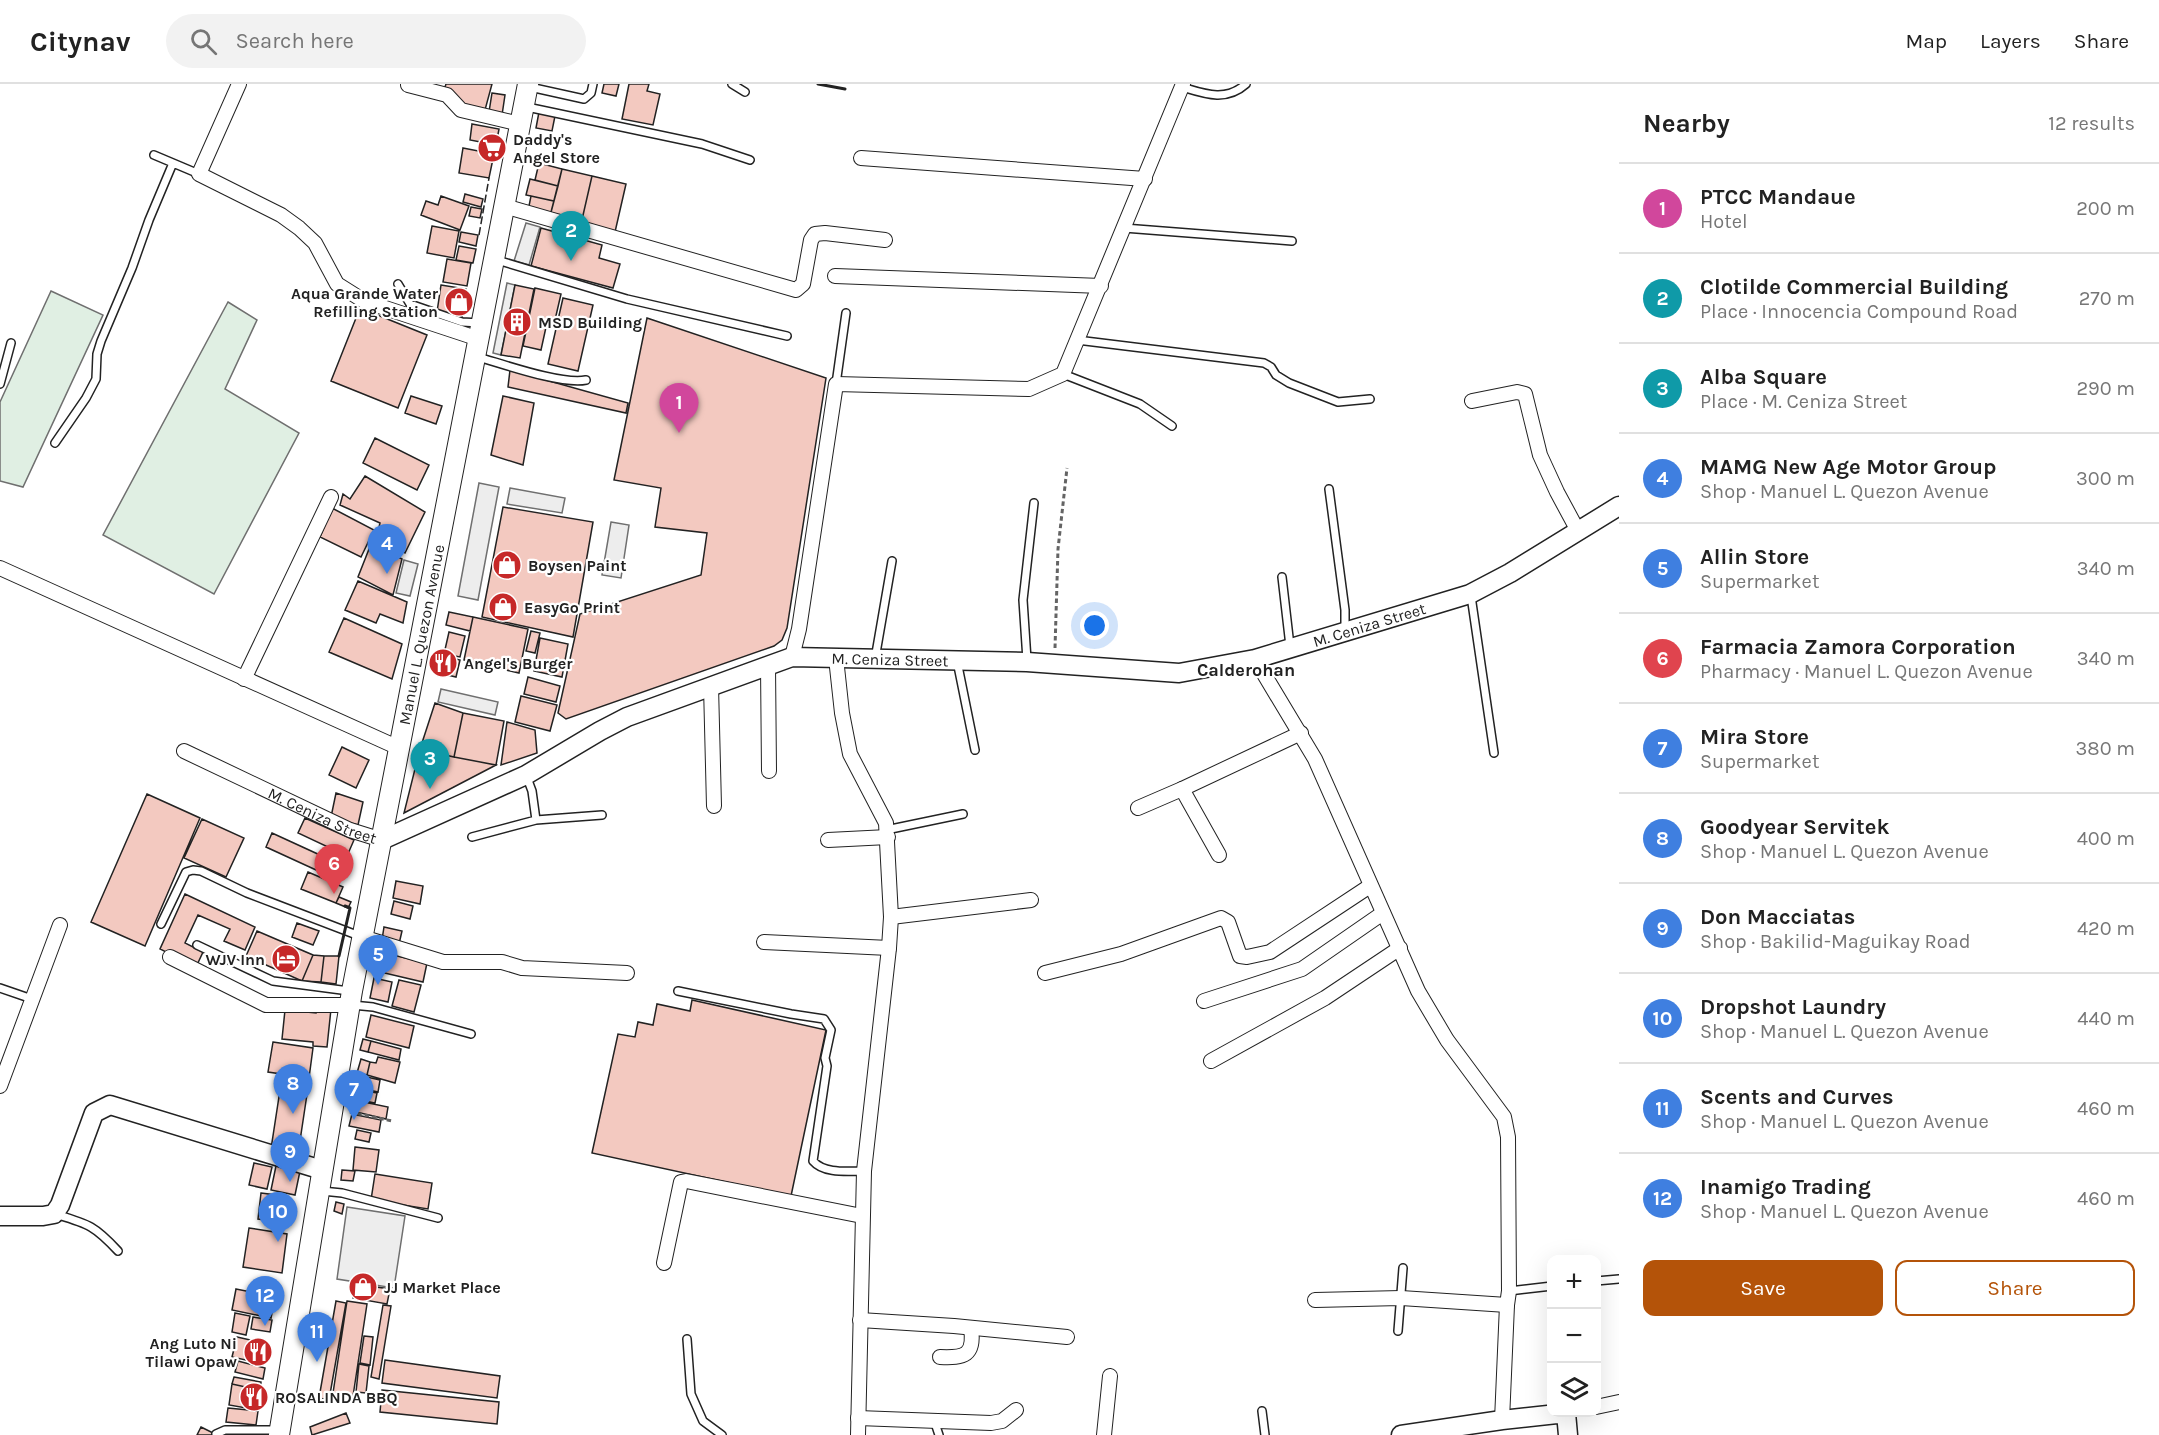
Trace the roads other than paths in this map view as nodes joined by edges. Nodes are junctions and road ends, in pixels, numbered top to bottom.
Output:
1 (239, 84) edge
2 (564, 84) edge
3 (593, 84) edge
4 (732, 84) edge
5 (1246, 84) edge
6 (408, 85) edge
7 (528, 85) edge
8 (1183, 85) edge
9 (745, 92) dead end
10 (561, 94) junction
11 (522, 115) junction
12 (154, 155) dead end
13 (861, 158) dead end
14 (750, 160) dead end
15 (173, 163) junction
16 (199, 174) junction
17 (1144, 179) junction
18 (504, 206) junction
19 (1124, 228) junction
20 (885, 240) dead end
21 (1292, 241) dead end
22 (494, 259) junction
23 (835, 276) dead end
24 (398, 284) dead end
25 (1101, 286) junction
26 (846, 313) dead end
27 (787, 336) dead end
28 (478, 339) junction
29 (1077, 340) junction
30 (11, 343) dead end
31 (1063, 374) junction
32 (586, 380) dead end
33 (0, 384) edge
34 (836, 384) junction
35 (1370, 399) dead end
36 (1472, 401) dead end
37 (1172, 426) dead end
38 (55, 443) dead end
39 (1329, 489) dead end
40 (331, 497) dead end
41 (1034, 503) dead end
42 (1619, 506) edge
43 (1578, 531) junction
44 (892, 561) dead end
45 (0, 568) edge
46 (1282, 577) dead end
47 (1470, 594) junction
48 (1346, 632) junction
49 (1290, 648) junction
50 (792, 657) junction
51 (836, 658) junction
52 (875, 659) junction
53 (1255, 659) junction
54 (957, 661) junction
55 (1027, 662) junction
56 (768, 666) junction
57 (244, 679) junction
58 (711, 686) junction
59 (1301, 733) junction
60 (399, 748) junction
61 (975, 750) dead end
62 (184, 751) dead end
63 (1494, 753) dead end
64 (769, 771) dead end
65 (526, 775) junction
66 (1182, 789) junction
67 (714, 806) dead end
68 (1138, 808) dead end
69 (963, 814) dead end
70 (603, 815) dead end
71 (536, 820) junction
72 (887, 833) junction
73 (472, 837) dead end
74 (382, 840) junction
75 (828, 840) dead end
76 (1219, 855) dead end
77 (1370, 886) junction
78 (1031, 900) dead end
79 (1383, 913) junction
80 (891, 917) junction
81 (161, 924) dead end
82 (60, 925) dead end
83 (362, 937) junction
84 (764, 942) dead end
85 (197, 945) dead end
86 (889, 948) junction
87 (1400, 948) junction
88 (170, 957) dead end
89 (627, 973) dead end
90 (1045, 973) dead end
91 (0, 988) edge
92 (678, 991) dead end
93 (351, 998) junction
94 (32, 999) junction
95 (1204, 1001) dead end
96 (471, 1034) dead end
97 (1211, 1061) dead end
98 (4, 1065) edge
99 (0, 1086) edge
100 (322, 1170) junction
101 (864, 1172) junction
102 (319, 1190) junction
103 (54, 1214) junction
104 (0, 1216) edge
105 (862, 1216) junction
106 (438, 1218) dead end
107 (118, 1251) dead end
108 (664, 1263) dead end
109 (1403, 1268) dead end
110 (1619, 1279) edge
111 (1601, 1281) edge
112 (1547, 1287) edge
113 (1401, 1298) junction
114 (1508, 1298) junction
115 (1315, 1300) dead end
116 (860, 1320) junction
117 (971, 1328) junction
118 (1398, 1331) dead end
119 (1067, 1337) dead end
120 (687, 1339) dead end
121 (940, 1357) dead end
122 (1110, 1376) dead end
123 (1619, 1402) edge
124 (1601, 1406) edge
125 (1016, 1410) dead end
126 (1262, 1411) dead end
127 (1547, 1415) edge
128 (1567, 1417) edge
129 (858, 1418) junction
130 (934, 1420) junction
131 (1502, 1420) junction
132 (280, 1432) edge
133 (1440, 1432) edge
134 (216, 1434) edge
135 (722, 1435) edge
136 (858, 1435) edge
137 (939, 1435) edge
138 (1104, 1435) edge
139 (1265, 1435) edge
140 (1401, 1435) edge
141 (1568, 1435) edge

1 - 16 street
2 - 10 lane
3 - 10 lane
4 - 9 lane
5 - 8 lane
6 - 11 street
7 - 10 lane
7 - 11 main road, Manuel L. Quezon Avenue
8 - 17 street
11 - 14 lane
11 - 18 main road, Manuel L. Quezon Avenue
12 - 15 lane
13 - 17 street
15 - 16 lane
15 - 38 lane
16 - 28 street
17 - 19 street
18 - 20 street
18 - 22 main road, Manuel L. Quezon Avenue
19 - 21 lane
19 - 25 street
22 - 27 lane
22 - 28 main road, Manuel L. Quezon Avenue
23 - 25 street
24 - 28 lane
25 - 29 street
26 - 34 lane
28 - 32 lane
28 - 60 main road, Manuel L. Quezon Avenue
29 - 31 street
29 - 35 lane
30 - 33 lane
31 - 34 street
31 - 37 lane
34 - 50 street
36 - 43 street
39 - 48 lane
40 - 57 street
41 - 55 lane
42 - 43 street, M. Ceniza Street
43 - 47 street, M. Ceniza Street
44 - 52 lane
45 - 57 street
46 - 49 lane
47 - 48 street, M. Ceniza Street
47 - 63 lane
48 - 49 street, M. Ceniza Street
49 - 53 street, M. Ceniza Street
50 - 51 street, M. Ceniza Street
50 - 56 street, M. Ceniza Street
51 - 52 street, M. Ceniza Street
51 - 72 street
52 - 54 street, M. Ceniza Street
53 - 55 street, M. Ceniza Street
53 - 59 street
54 - 55 street, M. Ceniza Street
54 - 61 lane
56 - 58 street, M. Ceniza Street
56 - 64 street
57 - 60 street
58 - 65 street, M. Ceniza Street
58 - 67 street
59 - 66 street
59 - 77 street
60 - 74 main road, Manuel L. Quezon Avenue
62 - 74 street, M. Ceniza Street
65 - 71 lane
65 - 74 street, M. Ceniza Street
66 - 68 street
66 - 76 street
69 - 72 lane
70 - 71 lane
71 - 73 lane
72 - 75 street
72 - 80 street
74 - 83 main road, Manuel L. Quezon Avenue
77 - 79 street
77 - 90 street
78 - 80 street
79 - 87 street
79 - 95 street
80 - 86 street
81 - 83 lane
82 - 94 street
83 - 89 street
83 - 93 main road, Manuel L. Quezon Avenue
84 - 86 street
85 - 93 lane
86 - 101 street
87 - 97 street
87 - 114 street
88 - 93 street
91 - 94 lane
92 - 101 lane
93 - 96 lane
93 - 100 main road, Manuel L. Quezon Avenue
94 - 98 street
98 - 99 street
100 - 102 main road, Manuel L. Quezon Avenue
100 - 103 street
101 - 105 street
102 - 106 lane
102 - 132 main road, Manuel L. Quezon Avenue
103 - 104 street
103 - 107 lane
105 - 108 street
105 - 116 street
109 - 113 lane
110 - 111 lane
112 - 114 lane
113 - 114 street
113 - 115 street
113 - 118 lane
114 - 131 street
116 - 117 street
116 - 129 street
117 - 119 street
117 - 121 street
120 - 135 lane
122 - 138 street
123 - 124 street
125 - 130 street
126 - 139 lane
127 - 131 street
128 - 141 street
129 - 130 street
129 - 136 street
130 - 137 lane
131 - 133 street
132 - 134 lane
133 - 140 street

